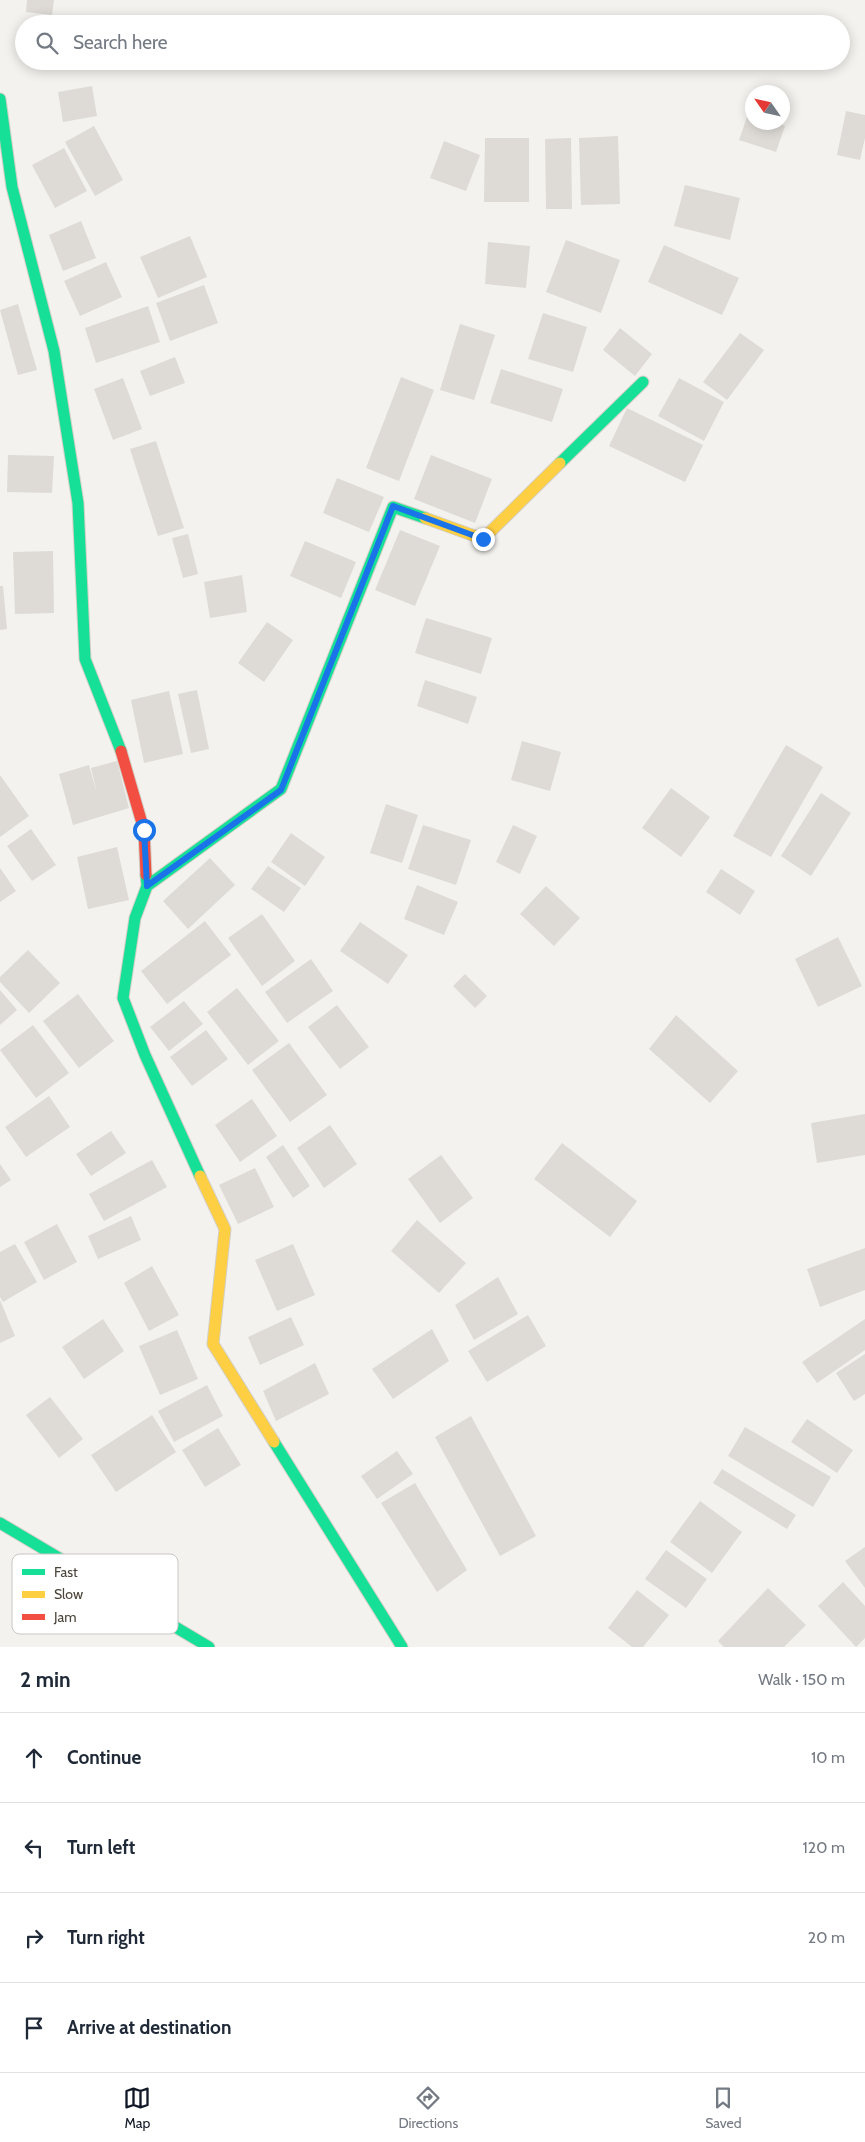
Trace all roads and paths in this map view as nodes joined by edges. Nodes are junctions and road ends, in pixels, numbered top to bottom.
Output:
1 (0, 99) edge
2 (643, 382) dead end
3 (147, 886) junction
4 (0, 1523) edge
5 (52, 1554) edge
6 (178, 1629) edge
7 (209, 1647) edge
8 (402, 1647) edge

1 - 3 street
2 - 3 street
3 - 8 street
4 - 5 street
6 - 7 street

